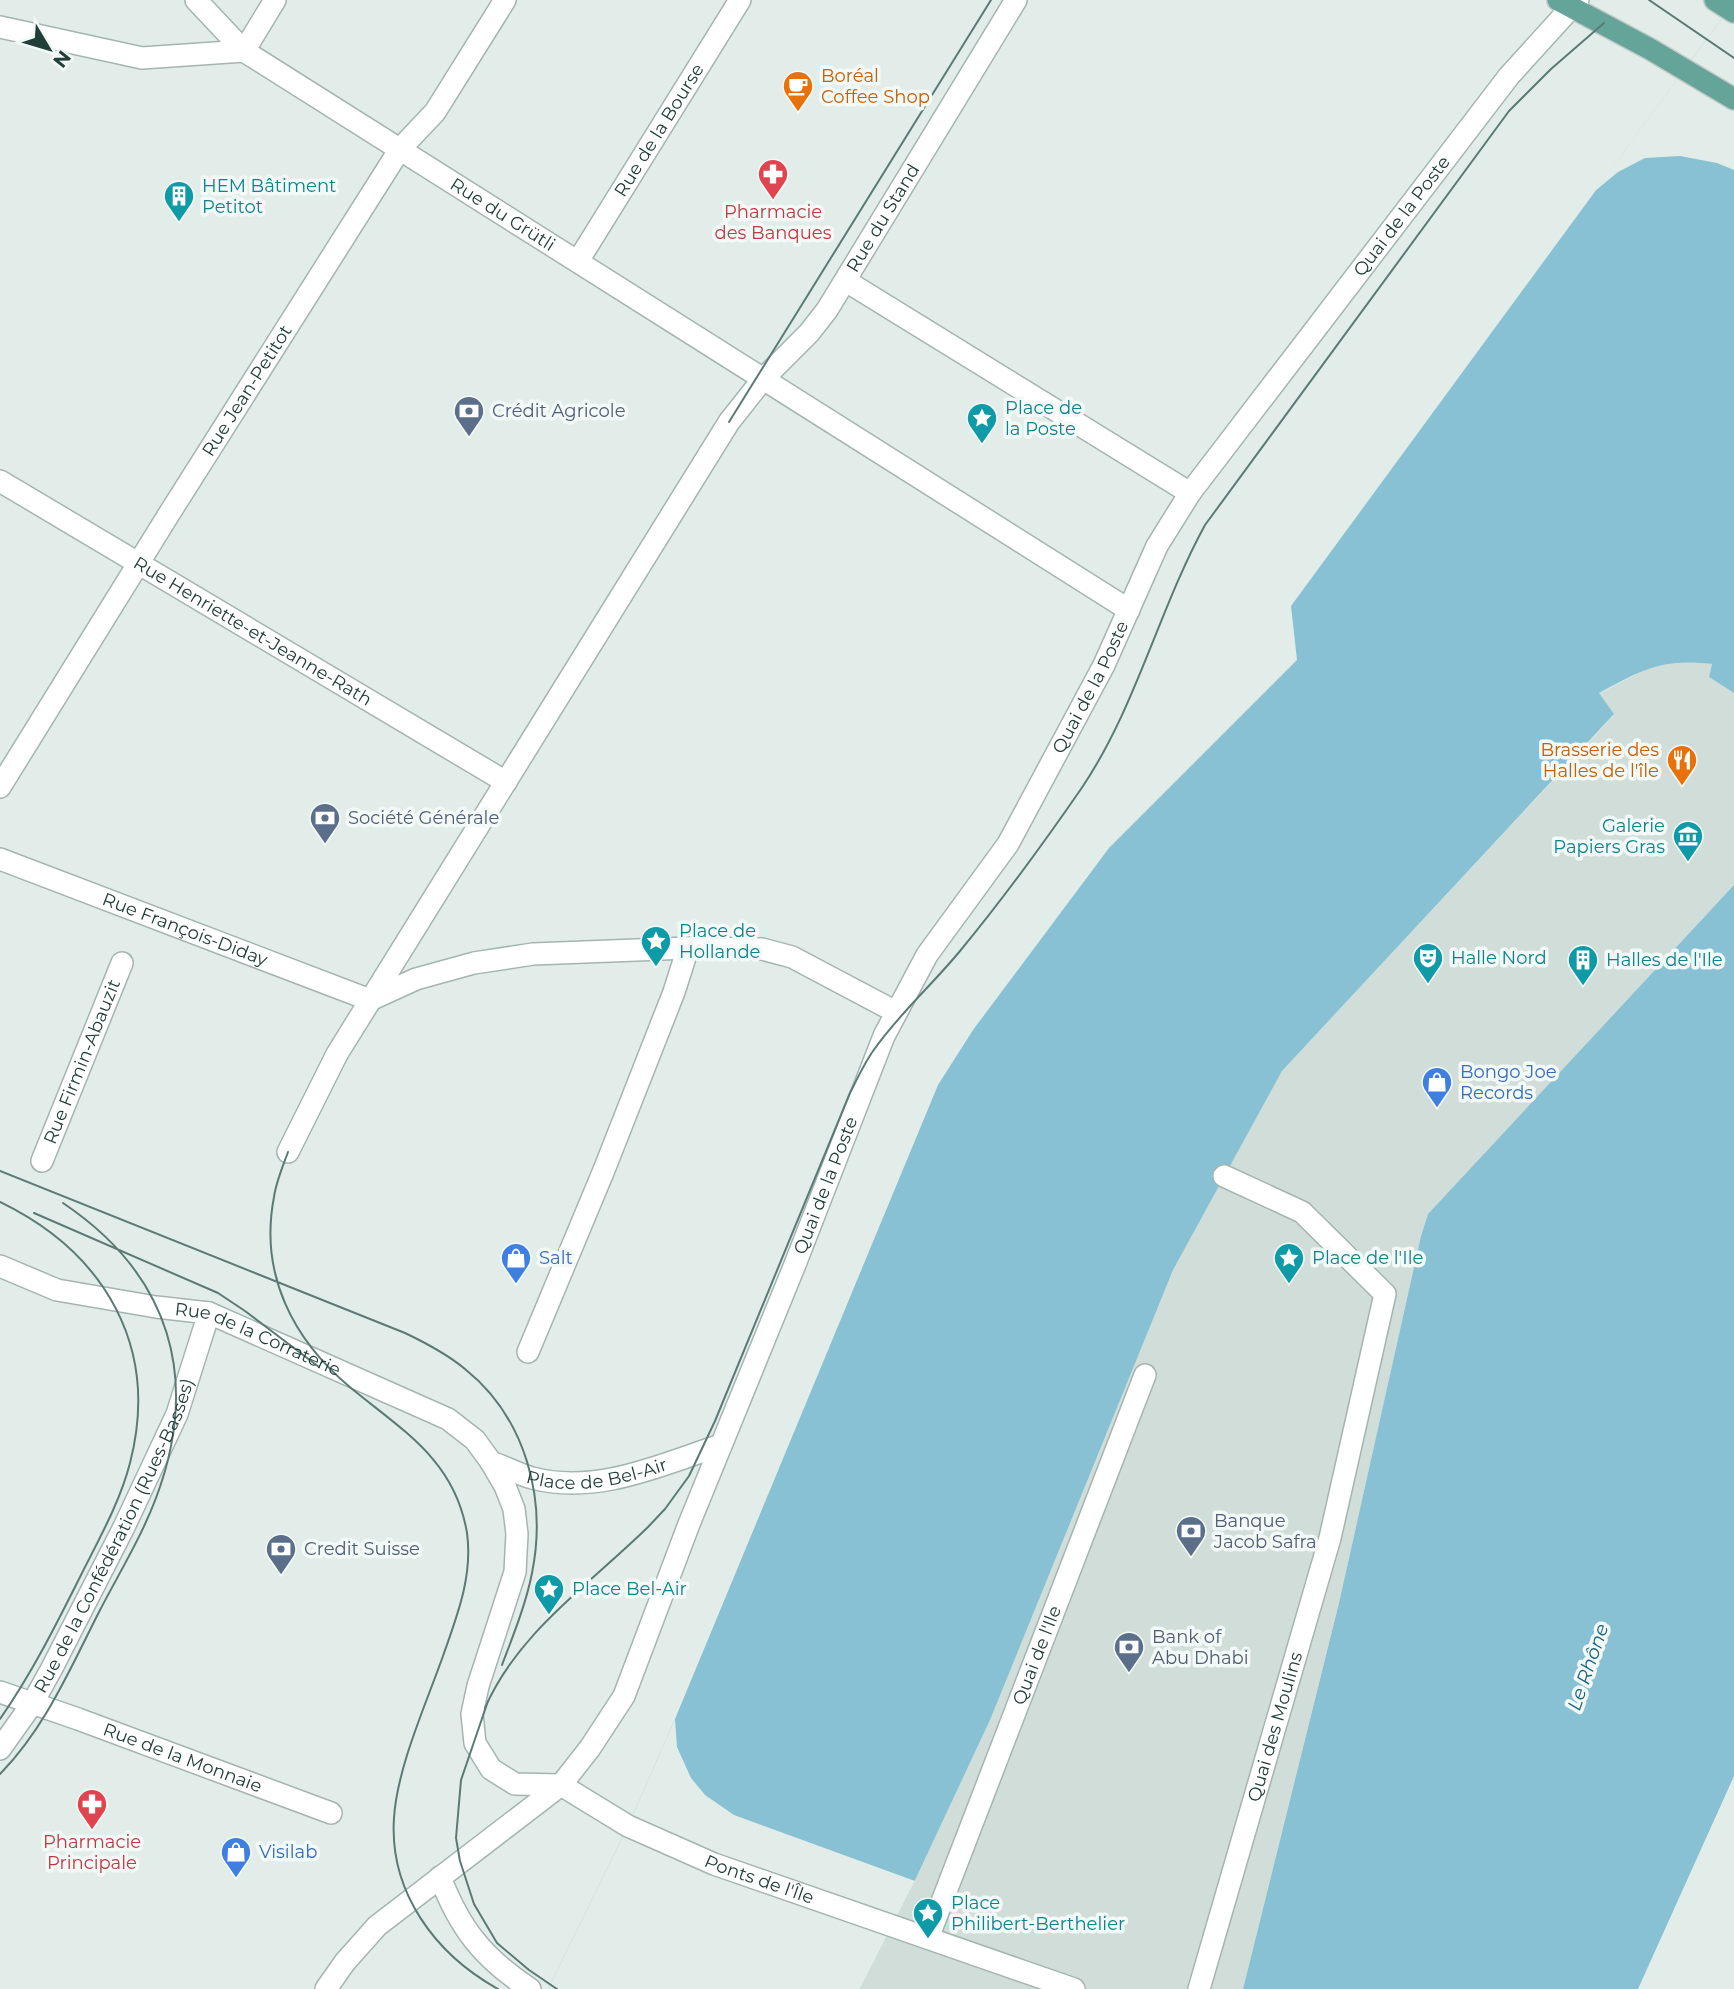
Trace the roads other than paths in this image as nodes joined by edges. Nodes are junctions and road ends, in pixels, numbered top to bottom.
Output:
1 (196, 0) edge
2 (275, 0) edge
3 (505, 0) edge
4 (740, 0) edge
5 (1016, 0) edge
6 (1569, 2) edge
7 (0, 27) edge
8 (244, 51) junction
9 (1734, 99) edge
10 (400, 149) junction
11 (578, 261) junction
12 (846, 281) junction
13 (763, 379) junction
14 (0, 481) edge
15 (1190, 493) junction
16 (138, 564) junction
17 (1129, 610) junction
18 (506, 782) junction
19 (0, 787) edge
20 (0, 859) edge
21 (688, 948) junction
22 (122, 963) dead end
23 (370, 1000) junction
24 (896, 1012) junction
25 (288, 1152) dead end
26 (42, 1161) dead end
27 (1224, 1176) dead end
28 (0, 1266) edge
29 (209, 1313) junction
30 (528, 1352) dead end
31 (1145, 1375) dead end
32 (721, 1445) junction
33 (491, 1462) junction
34 (0, 1692) edge
35 (32, 1704) junction
36 (0, 1749) edge
37 (561, 1785) junction
38 (331, 1814) dead end
39 (440, 1877) junction
40 (928, 1938) junction
41 (526, 1988) edge
42 (326, 1989) edge
43 (1074, 1989) edge
44 (1199, 1989) edge

1 - 8 street, Rue du Grütli
2 - 8 street
3 - 10 street, Rue Jean-Petitot
4 - 11 street, Rue de la Bourse
5 - 12 street, Rue du Stand
6 - 9 main road
6 - 15 street, Quai de la Poste
7 - 8 street
8 - 10 street, Rue du Grütli
10 - 11 street, Rue du Grütli
10 - 16 street, Rue Jean-Petitot
11 - 13 street, Rue du Grütli
12 - 13 street, Rue du Stand
12 - 15 street
13 - 17 street
13 - 18 street, Rue du Stand
14 - 16 street, Rue Henriette-et-Jeanne-Rath
15 - 17 street, Quai de la Poste
16 - 18 street, Rue Henriette-et-Jeanne-Rath
16 - 19 street, Rue Jean-Petitot
17 - 24 street, Quai de la Poste
18 - 23 street, Rue du Stand
20 - 23 street, Rue François-Diday
21 - 23 street
21 - 24 street
21 - 30 street
22 - 26 street, Rue Firmin-Abauzit
23 - 25 street, Rue du Stand
24 - 32 street, Quai de la Poste
27 - 44 street, Quai des Moulins
28 - 29 street, Rue de la Corraterie
29 - 33 street, Rue de la Corraterie
29 - 35 street, Rue de la Confédération (Rues-Basses)
31 - 40 street, Quai de l'Ile
32 - 33 street, Place de Bel-Air
32 - 37 street
33 - 37 street, Place de Bel-Air
34 - 35 street, Rue de la Monnaie
35 - 36 street, Rue de la Confédération (Rues-Basses)
35 - 38 street, Rue de la Monnaie
37 - 39 street
37 - 40 street, Ponts de l'Île
39 - 41 street
39 - 42 street
40 - 43 street, Ponts de l'Île

